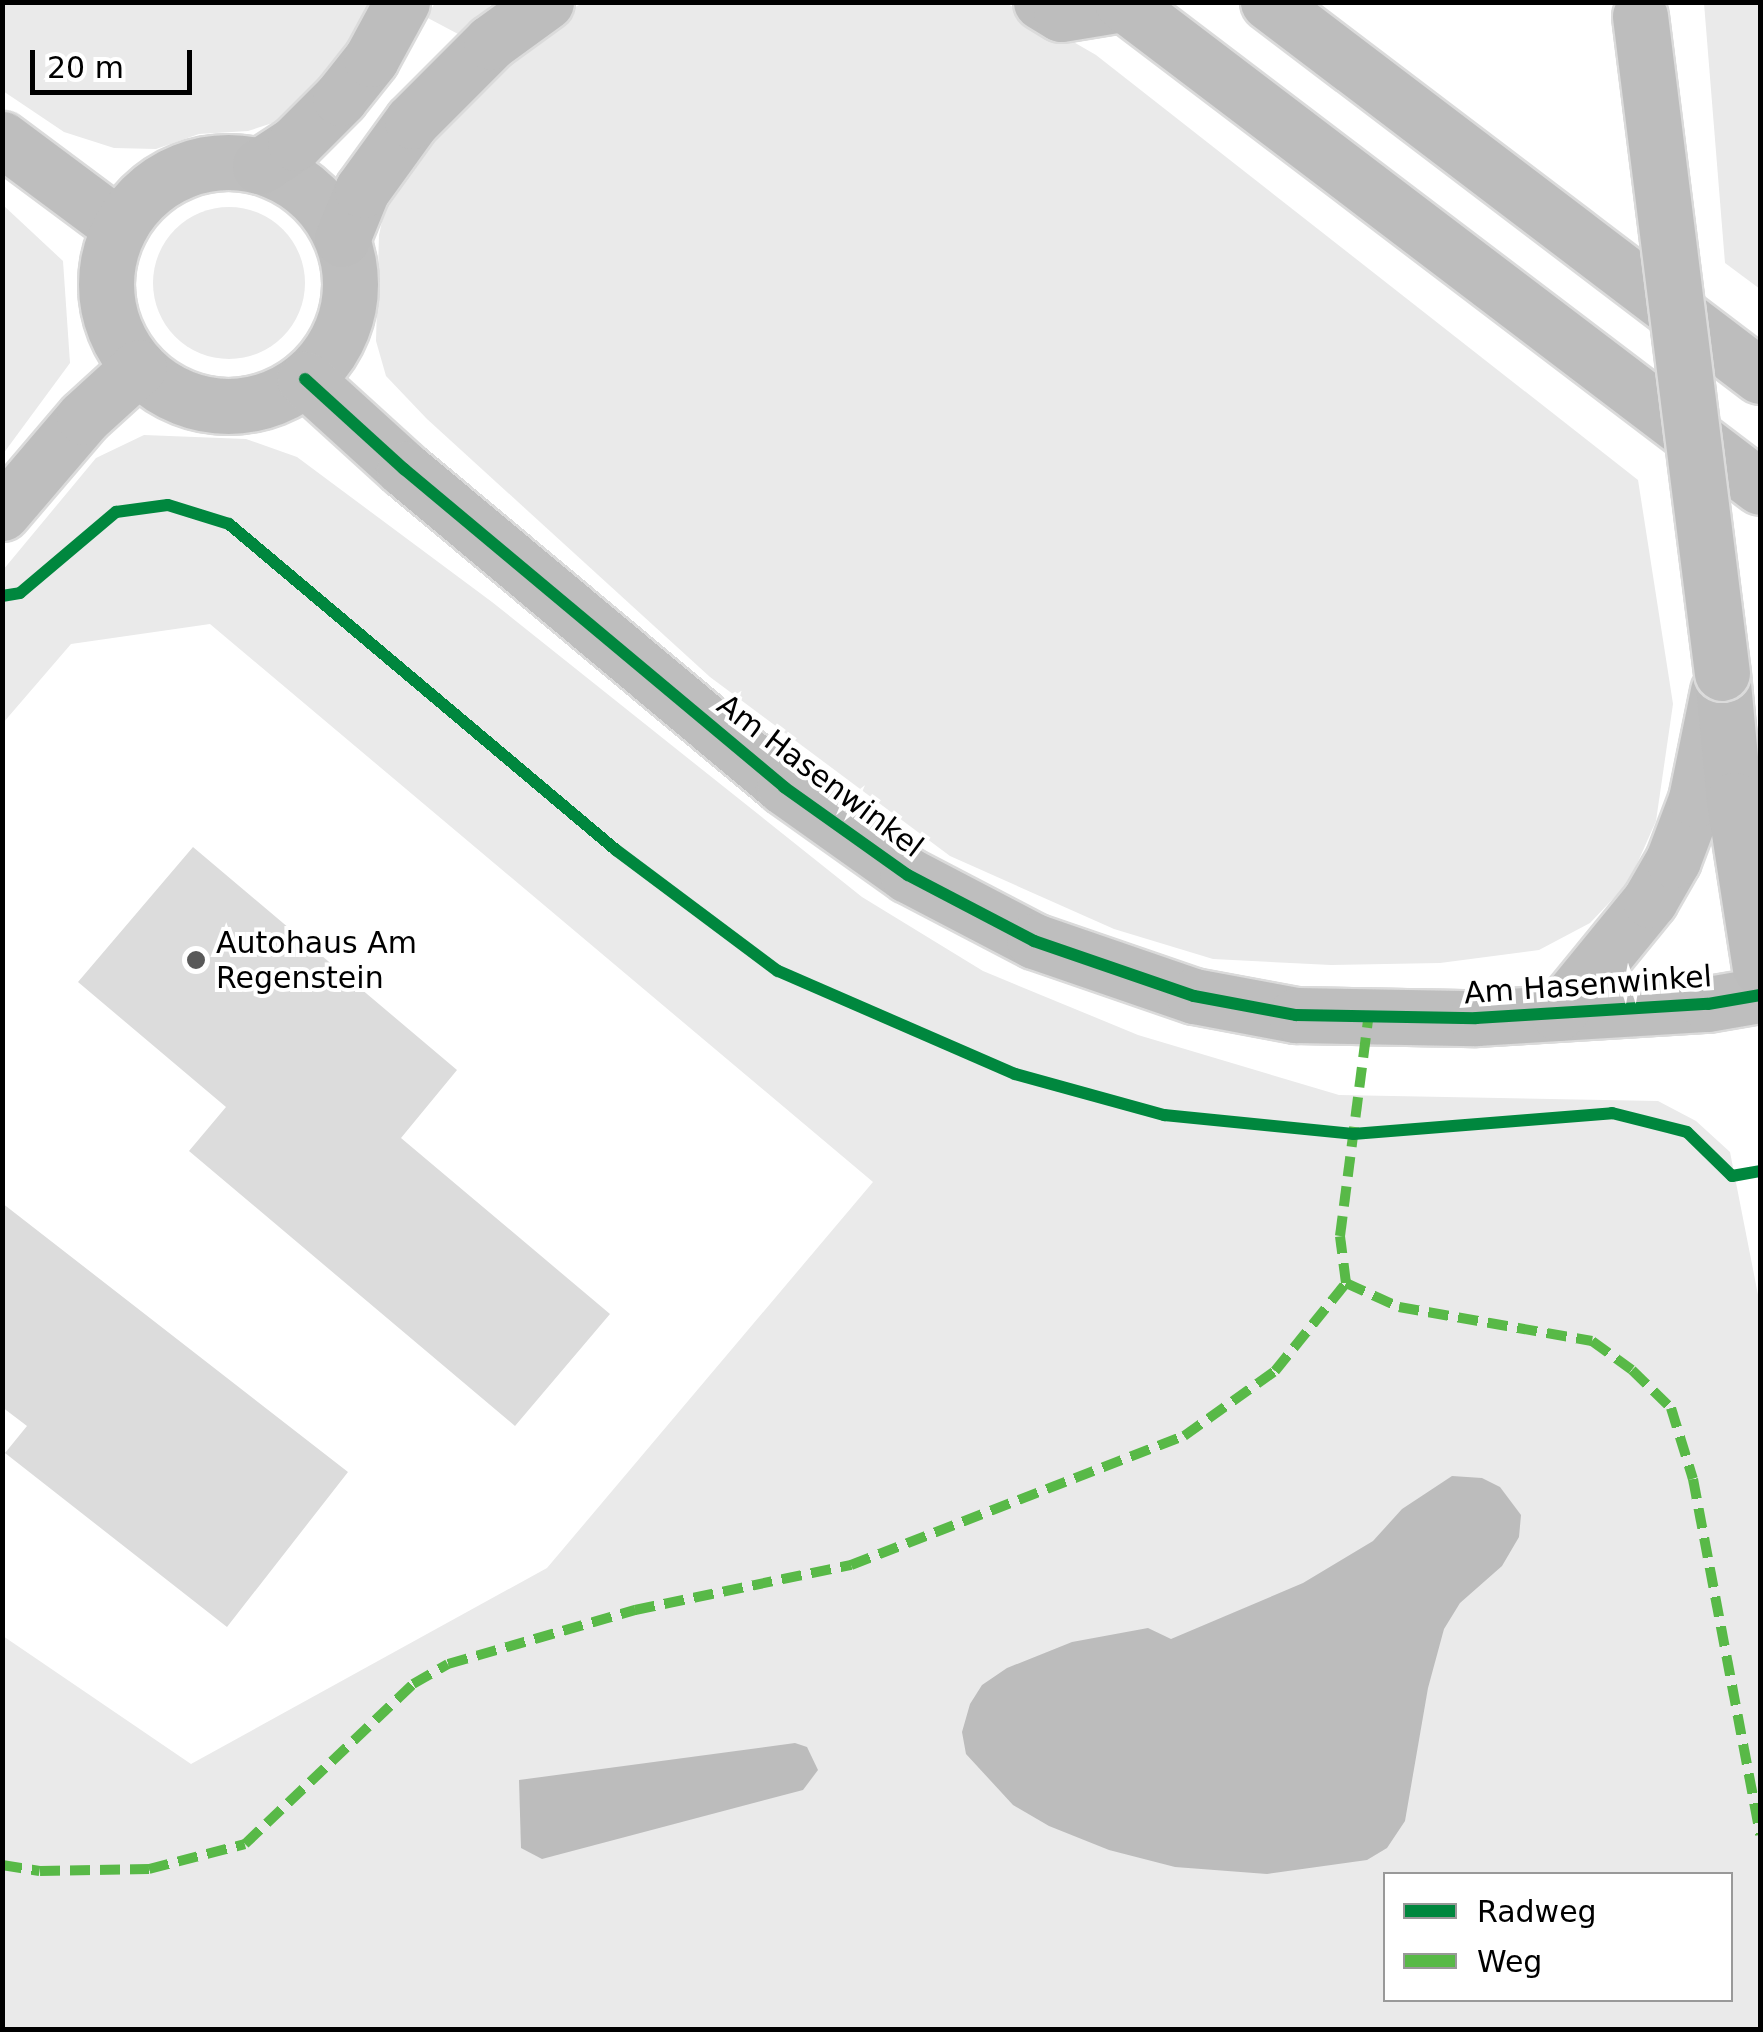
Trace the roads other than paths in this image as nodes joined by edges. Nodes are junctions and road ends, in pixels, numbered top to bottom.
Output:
1 (402, 2) edge
2 (546, 2) edge
3 (1041, 2) edge
4 (1268, 2) edge
5 (1122, 3) edge
6 (1639, 9) edge
7 (2, 139) edge
8 (260, 166) junction
9 (120, 227) junction
10 (342, 238) junction
11 (138, 367) junction
12 (1760, 376) edge
13 (305, 379) junction
14 (1760, 487) edge
15 (2, 513) edge
16 (1722, 673) junction
17 (1760, 967) edge
18 (1760, 995) edge
19 (1558, 1013) junction

1 - 8 main road
2 - 10 main road
3 - 5 main road
4 - 12 main road
5 - 14 main road
6 - 16 main road, bridge
7 - 9 street
8 - 9 street
8 - 10 street
9 - 11 street
10 - 13 street
11 - 13 street
11 - 15 street
13 - 19 street, Am Hasenwinkel
16 - 17 main road
16 - 19 street
18 - 19 street, Am Hasenwinkel

